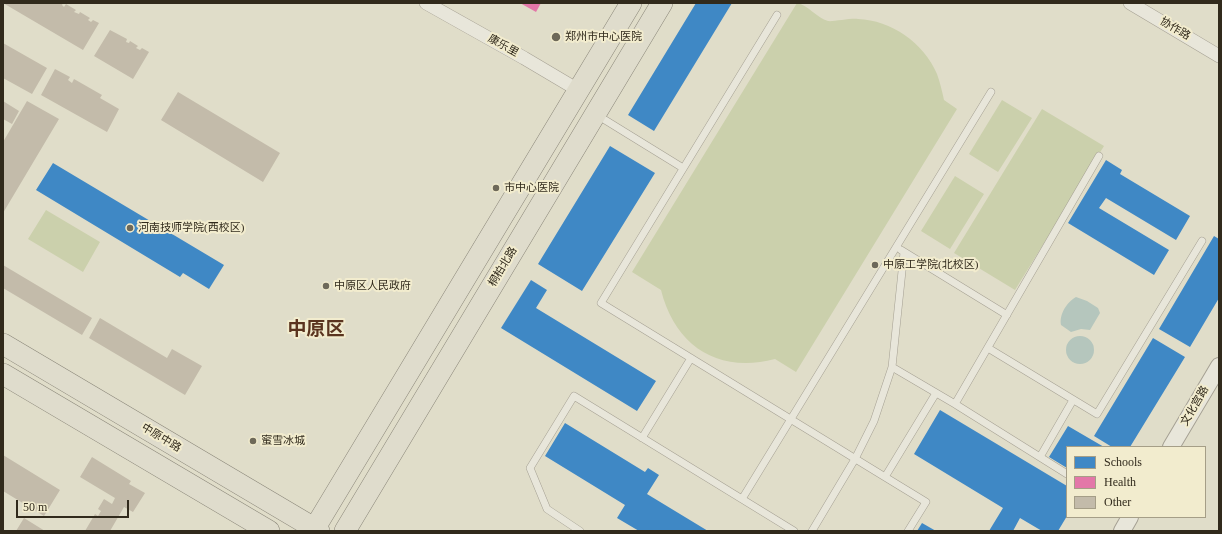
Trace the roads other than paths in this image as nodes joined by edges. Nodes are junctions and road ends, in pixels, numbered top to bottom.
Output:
1 (426, 3) edge
2 (630, 3) edge
3 (662, 3) edge
4 (1130, 3) edge
5 (777, 15) dead end
6 (1219, 56) edge
7 (578, 90) junction
8 (991, 92) dead end
9 (595, 114) junction
10 (1100, 156) dead end
11 (684, 168) junction
12 (1202, 241) dead end
13 (896, 246) junction
14 (904, 252) junction
15 (1007, 315) junction
16 (3, 344) edge
17 (988, 348) junction
18 (691, 358) junction
19 (892, 367) junction
20 (3, 374) edge
21 (1217, 375) edge
22 (936, 393) junction
23 (1073, 400) junction
24 (955, 404) junction
25 (790, 419) junction
26 (642, 438) junction
27 (1172, 446) edge
28 (1040, 457) junction
29 (855, 458) junction
30 (1066, 473) edge
31 (885, 476) junction
32 (742, 499) junction
33 (1129, 518) edge
34 (316, 530) edge
35 (269, 531) edge
36 (345, 531) edge
37 (580, 531) edge
38 (794, 531) edge
39 (812, 531) edge
40 (908, 531) edge
41 (1122, 531) edge

1 - 7 street, 康乐里
2 - 7 main road
3 - 9 main road, 桐柏北路
4 - 6 street, 协作路
5 - 11 lane
7 - 34 main road
8 - 13 lane
9 - 11 lane
9 - 36 main road, 桐柏北路
10 - 15 lane
11 - 18 lane
12 - 23 lane
13 - 14 lane
13 - 25 lane
14 - 15 lane
14 - 19 lane
15 - 17 lane
16 - 34 main road, 中原中路
17 - 23 lane
17 - 24 lane
18 - 25 lane
18 - 26 lane
19 - 22 lane
19 - 29 lane
20 - 35 main road
21 - 27 street, 文化宫路
22 - 24 lane
22 - 31 lane
23 - 28 lane
24 - 28 lane
25 - 29 lane
25 - 32 lane
26 - 32 lane
26 - 37 lane
28 - 30 lane
29 - 31 lane
29 - 39 lane
31 - 40 lane
32 - 38 lane
33 - 41 street

